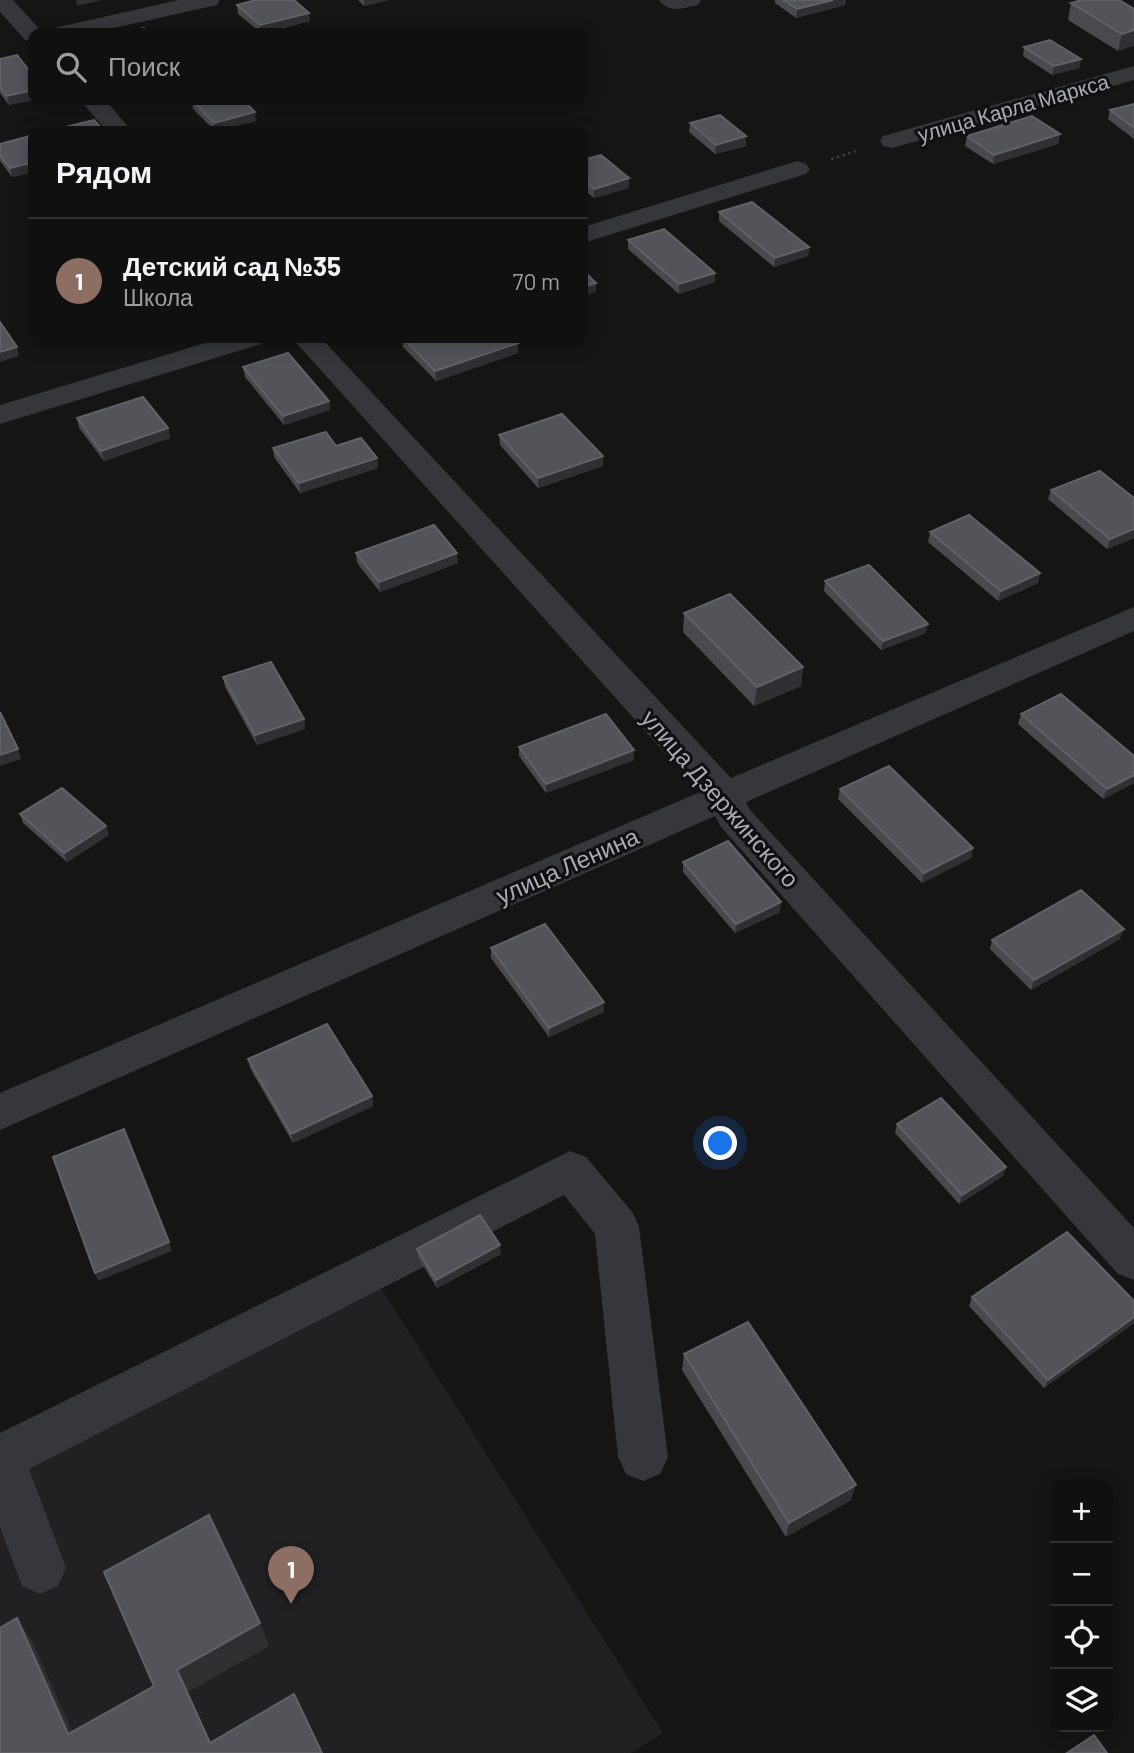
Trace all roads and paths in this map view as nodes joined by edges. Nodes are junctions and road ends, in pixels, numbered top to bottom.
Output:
1 (1, 0) edge
2 (209, 0) edge
3 (670, 0) edge
4 (690, 0) edge
5 (84, 28) edge
6 (26, 40) edge
7 (1134, 73) edge
8 (97, 105) edge
9 (115, 126) edge
10 (892, 141) joint
11 (797, 169) joint
12 (588, 233) edge
13 (235, 343) edge
14 (311, 343) edge
15 (0, 415) edge
16 (1134, 618) edge
17 (724, 796) junction
18 (0, 1112) edge
19 (1134, 1260) edge
20 (643, 1457) dead end
21 (0, 1458) edge
22 (40, 1568) dead end

1 - 6 street
2 - 5 street
3 - 4 street
7 - 10 street, улица Карла Маркса
8 - 9 street
10 - 11 path
11 - 12 street
13 - 15 street
14 - 17 street, улица Дзержинского
16 - 17 street, улица Ленина
17 - 18 street, улица Ленина
17 - 19 street, улица Дзержинского
20 - 21 street
21 - 22 street

